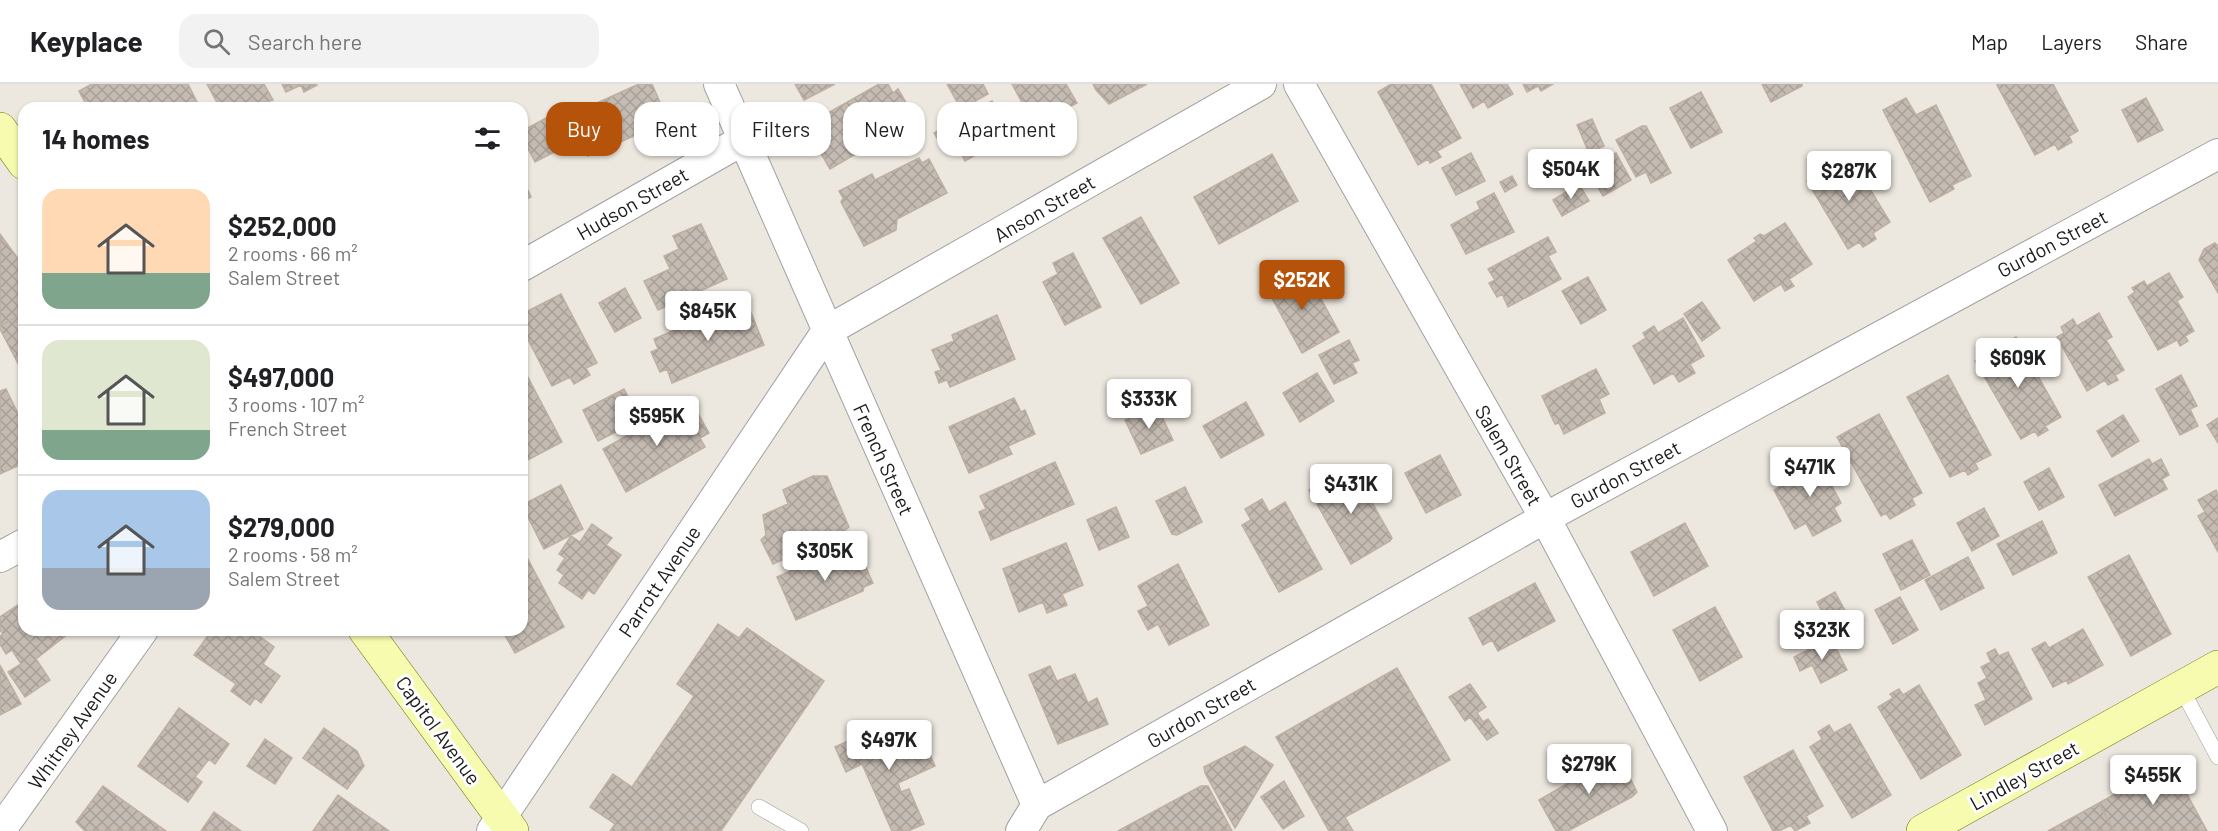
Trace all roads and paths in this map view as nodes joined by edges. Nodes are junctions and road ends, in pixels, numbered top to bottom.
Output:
1 (718, 84) edge
2 (1261, 84) edge
3 (1299, 84) edge
4 (731, 113) edge
5 (0, 129) edge
6 (731, 147) edge
7 (18, 154) edge
8 (2218, 154) edge
9 (750, 156) edge
10 (528, 263) edge
11 (827, 331) junction
12 (1545, 518) junction
13 (18, 547) edge
14 (0, 557) edge
15 (139, 636) edge
16 (369, 636) edge
17 (2218, 667) edge
18 (2181, 688) junction
19 (2218, 757) edge
20 (1037, 805) junction
21 (759, 807) dead end
22 (502, 826) edge
23 (0, 831) edge
24 (801, 831) edge
25 (1020, 831) edge
26 (1712, 831) edge
27 (1923, 831) edge

1 - 4 street, French Street
2 - 11 street, Anson Street
3 - 12 street, Salem Street
5 - 7 main road
6 - 10 street, Hudson Street
8 - 12 street, Gurdon Street
9 - 11 street, French Street
11 - 20 street, French Street
11 - 22 street, Parrott Avenue
12 - 20 street, Gurdon Street
12 - 26 street, Salem Street
13 - 14 street
15 - 23 street, Whitney Avenue
16 - 22 main road, Capitol Avenue
17 - 18 main road, Lindley Street
18 - 19 lane
18 - 27 main road, Lindley Street
20 - 25 street
21 - 24 lane

